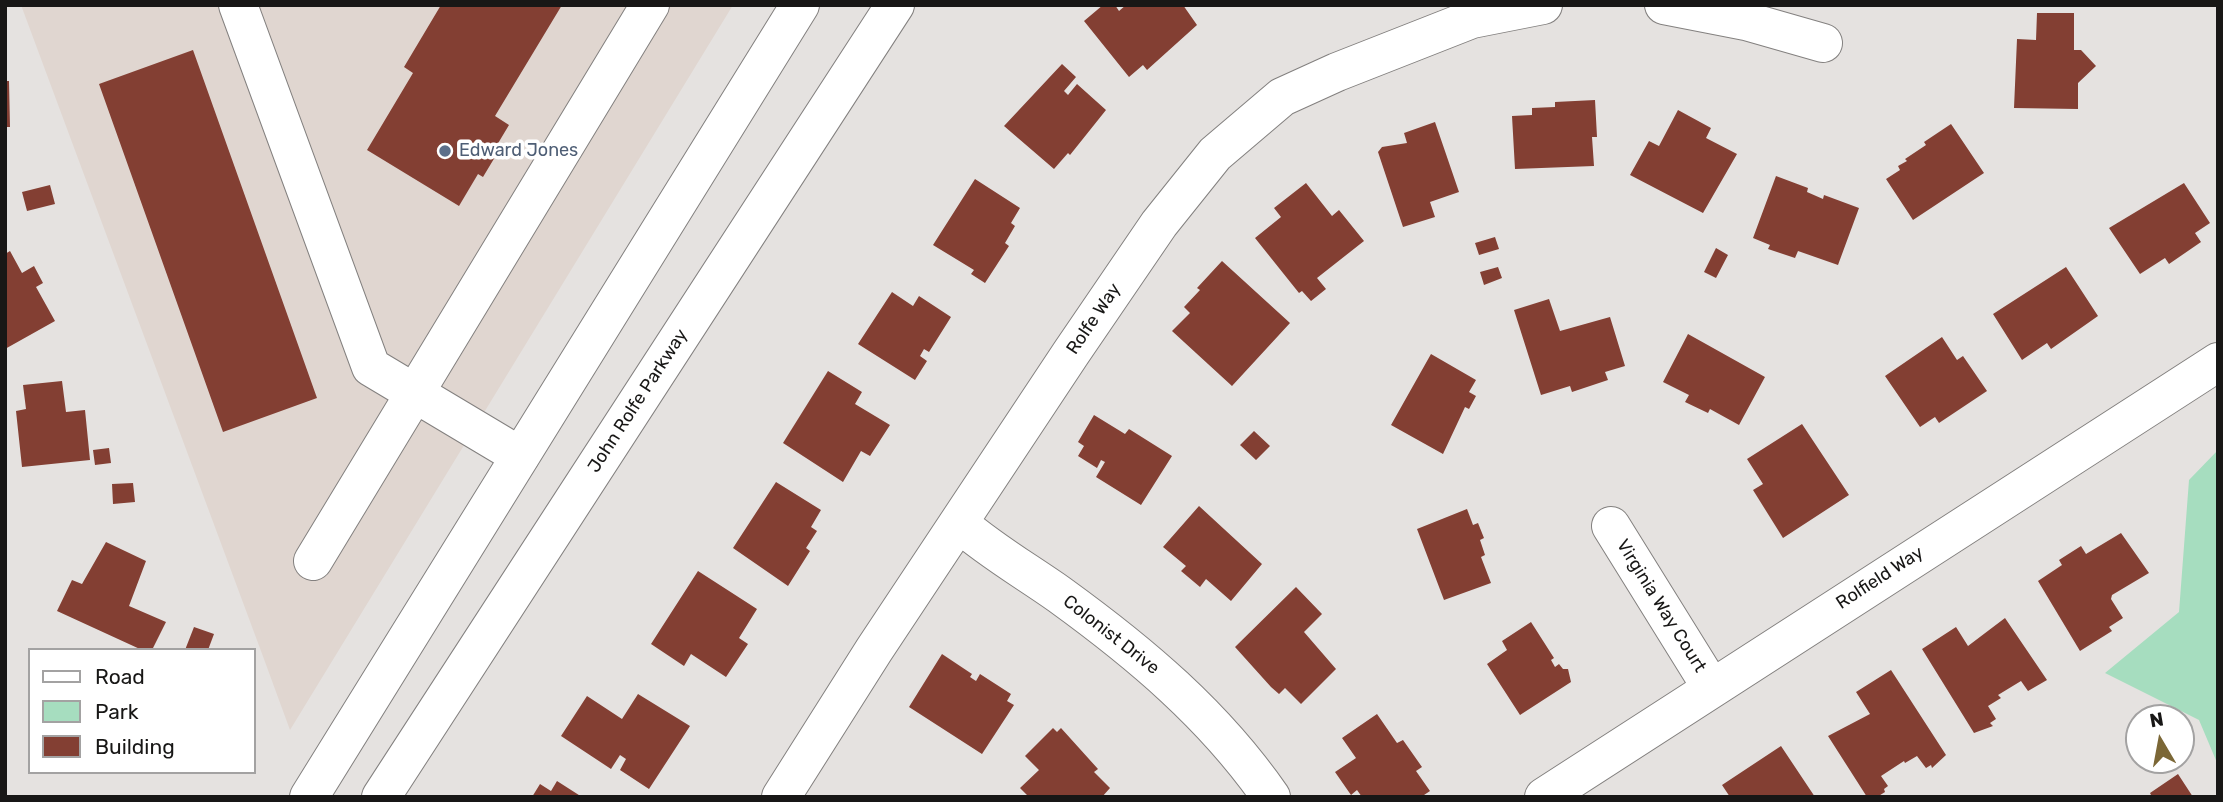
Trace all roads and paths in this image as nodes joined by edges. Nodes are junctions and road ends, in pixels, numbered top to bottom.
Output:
1 (238, 5) edge
2 (650, 5) edge
3 (800, 5) edge
4 (895, 5) edge
5 (1543, 5) edge
6 (1664, 5) edge
7 (1823, 43) dead end
8 (2218, 362) edge
9 (414, 395) junction
10 (520, 456) junction
11 (960, 524) junction
12 (1611, 526) dead end
13 (313, 561) dead end
14 (1711, 687) junction
15 (309, 797) edge
16 (381, 797) edge
17 (781, 797) edge
18 (1271, 797) edge
19 (1544, 797) edge

1 - 9 street
2 - 9 street
3 - 10 street
4 - 16 street, John Rolfe Parkway
5 - 11 street, Rolfe Way
6 - 7 street
8 - 14 street, Rolfield Way
9 - 10 street
9 - 13 street
10 - 15 street
11 - 17 street, Rolfe Way
11 - 18 street, Colonist Drive
12 - 14 street, Virginia Way Court
14 - 19 street, Rolfield Way

